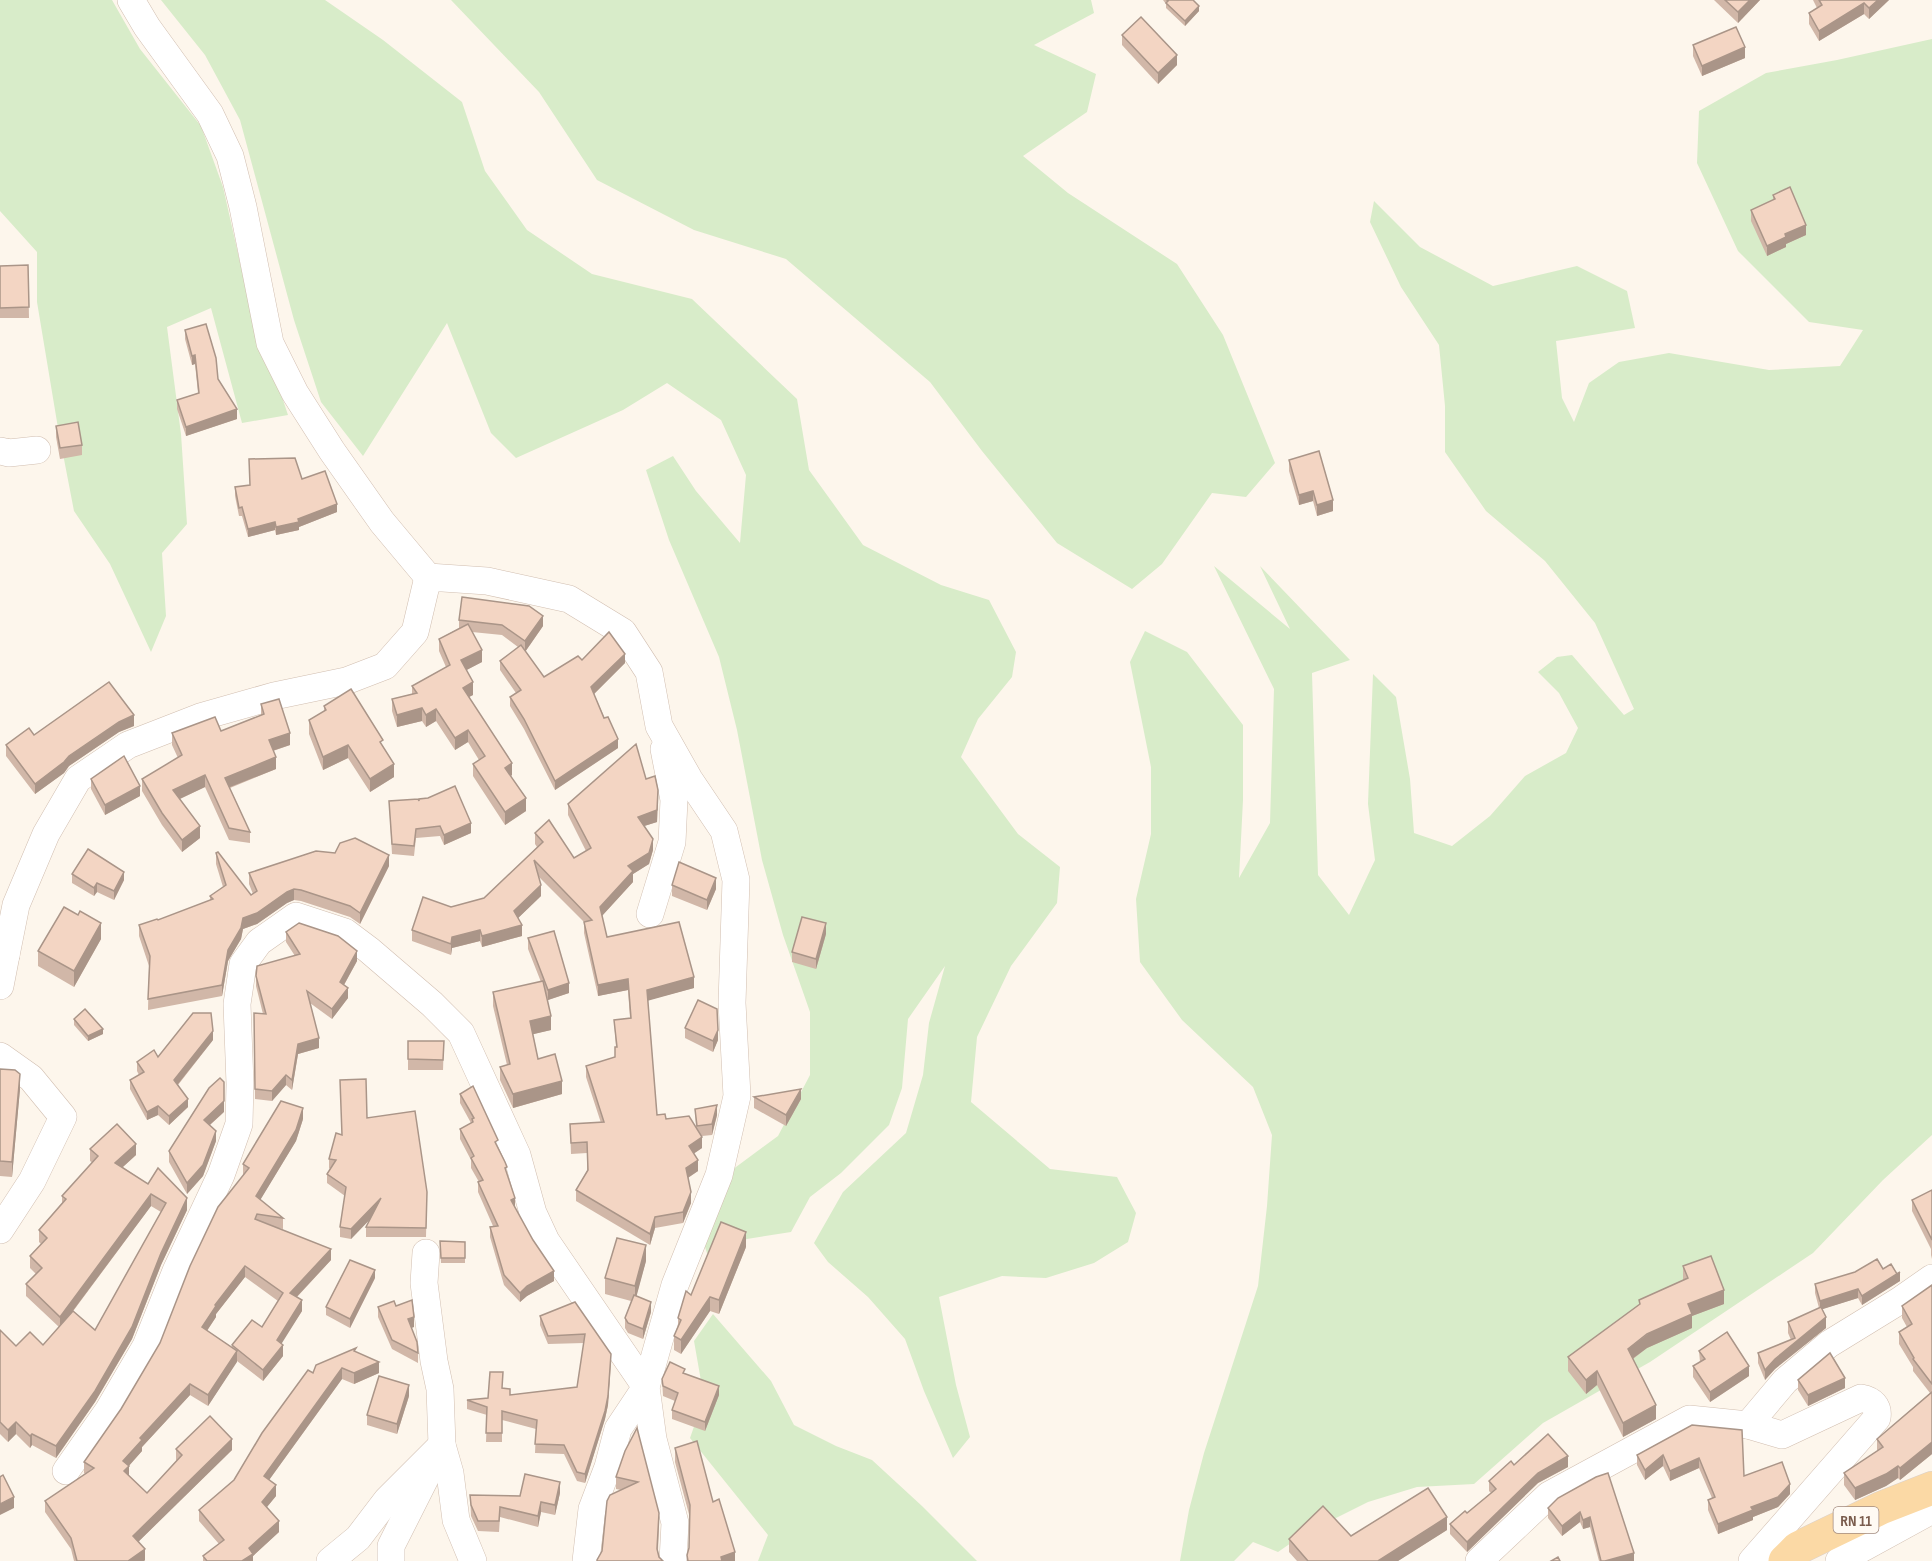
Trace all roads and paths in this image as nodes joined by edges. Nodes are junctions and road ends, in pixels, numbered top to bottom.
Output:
1 (131, 0) edge
2 (37, 450) dead end
3 (0, 451) edge
4 (428, 577) junction
5 (659, 726) junction
6 (650, 914) dead end
7 (3, 956) edge
8 (0, 986) edge
9 (0, 1056) edge
10 (0, 1230) edge
11 (426, 1253) dead end
12 (1932, 1278) edge
13 (646, 1387) junction
14 (1748, 1425) junction
15 (442, 1445) junction
16 (66, 1472) dead end
17 (1932, 1488) edge
18 (1932, 1509) edge
19 (330, 1561) edge
20 (391, 1561) edge
21 (473, 1561) edge
22 (586, 1561) edge
23 (673, 1561) edge
24 (1479, 1561) edge
25 (1752, 1561) edge
26 (1785, 1561) edge
27 (1839, 1561) edge

1 - 4 street
2 - 3 street
4 - 5 street
4 - 7 street
5 - 6 street
5 - 13 street
7 - 8 street
9 - 10 street
11 - 15 street
12 - 14 street
13 - 16 street
13 - 22 street
13 - 23 street
14 - 24 street
14 - 25 street
15 - 19 street
15 - 20 street
15 - 21 street
17 - 26 main road, RN 11
18 - 27 street

